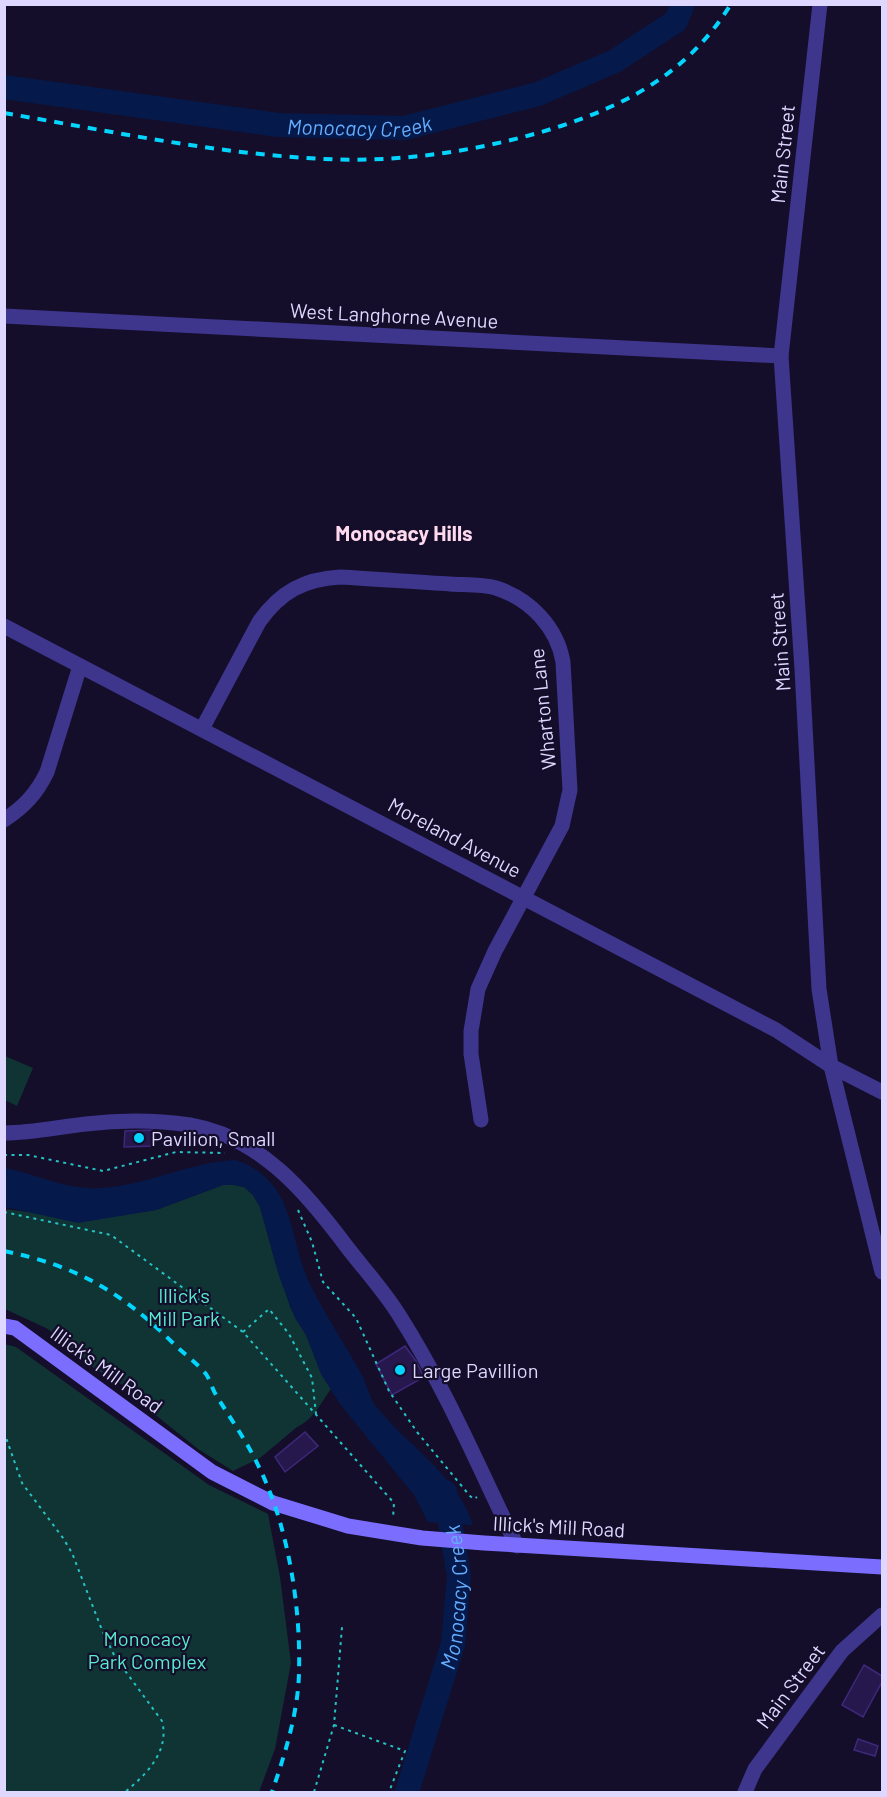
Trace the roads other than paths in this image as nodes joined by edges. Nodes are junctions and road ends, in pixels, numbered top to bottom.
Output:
1 (820, 4) edge
2 (4, 316) edge
3 (781, 356) junction
4 (4, 626) edge
5 (80, 666) junction
6 (202, 729) junction
7 (4, 820) edge
8 (523, 897) junction
9 (831, 1066) junction
10 (882, 1092) edge
11 (481, 1120) dead end
12 (4, 1133) edge
13 (882, 1272) edge
14 (4, 1326) edge
15 (517, 1546) junction
16 (882, 1567) edge
17 (882, 1615) edge
18 (745, 1792) edge

1 - 3 street, Main Street
2 - 3 street, West Langhorne Avenue
3 - 9 street, Main Street
4 - 5 street, Moreland Avenue
5 - 6 street, Moreland Avenue
5 - 7 street
6 - 8 street, Moreland Avenue
6 - 8 street, Wharton Lane
8 - 9 street, Moreland Avenue
8 - 11 street, Wharton Lane
9 - 10 street, Moreland Avenue
9 - 13 street, Main Street
12 - 15 street
14 - 15 street, Illick's Mill Road
15 - 16 street, Illick's Mill Road
17 - 18 street, Main Street

